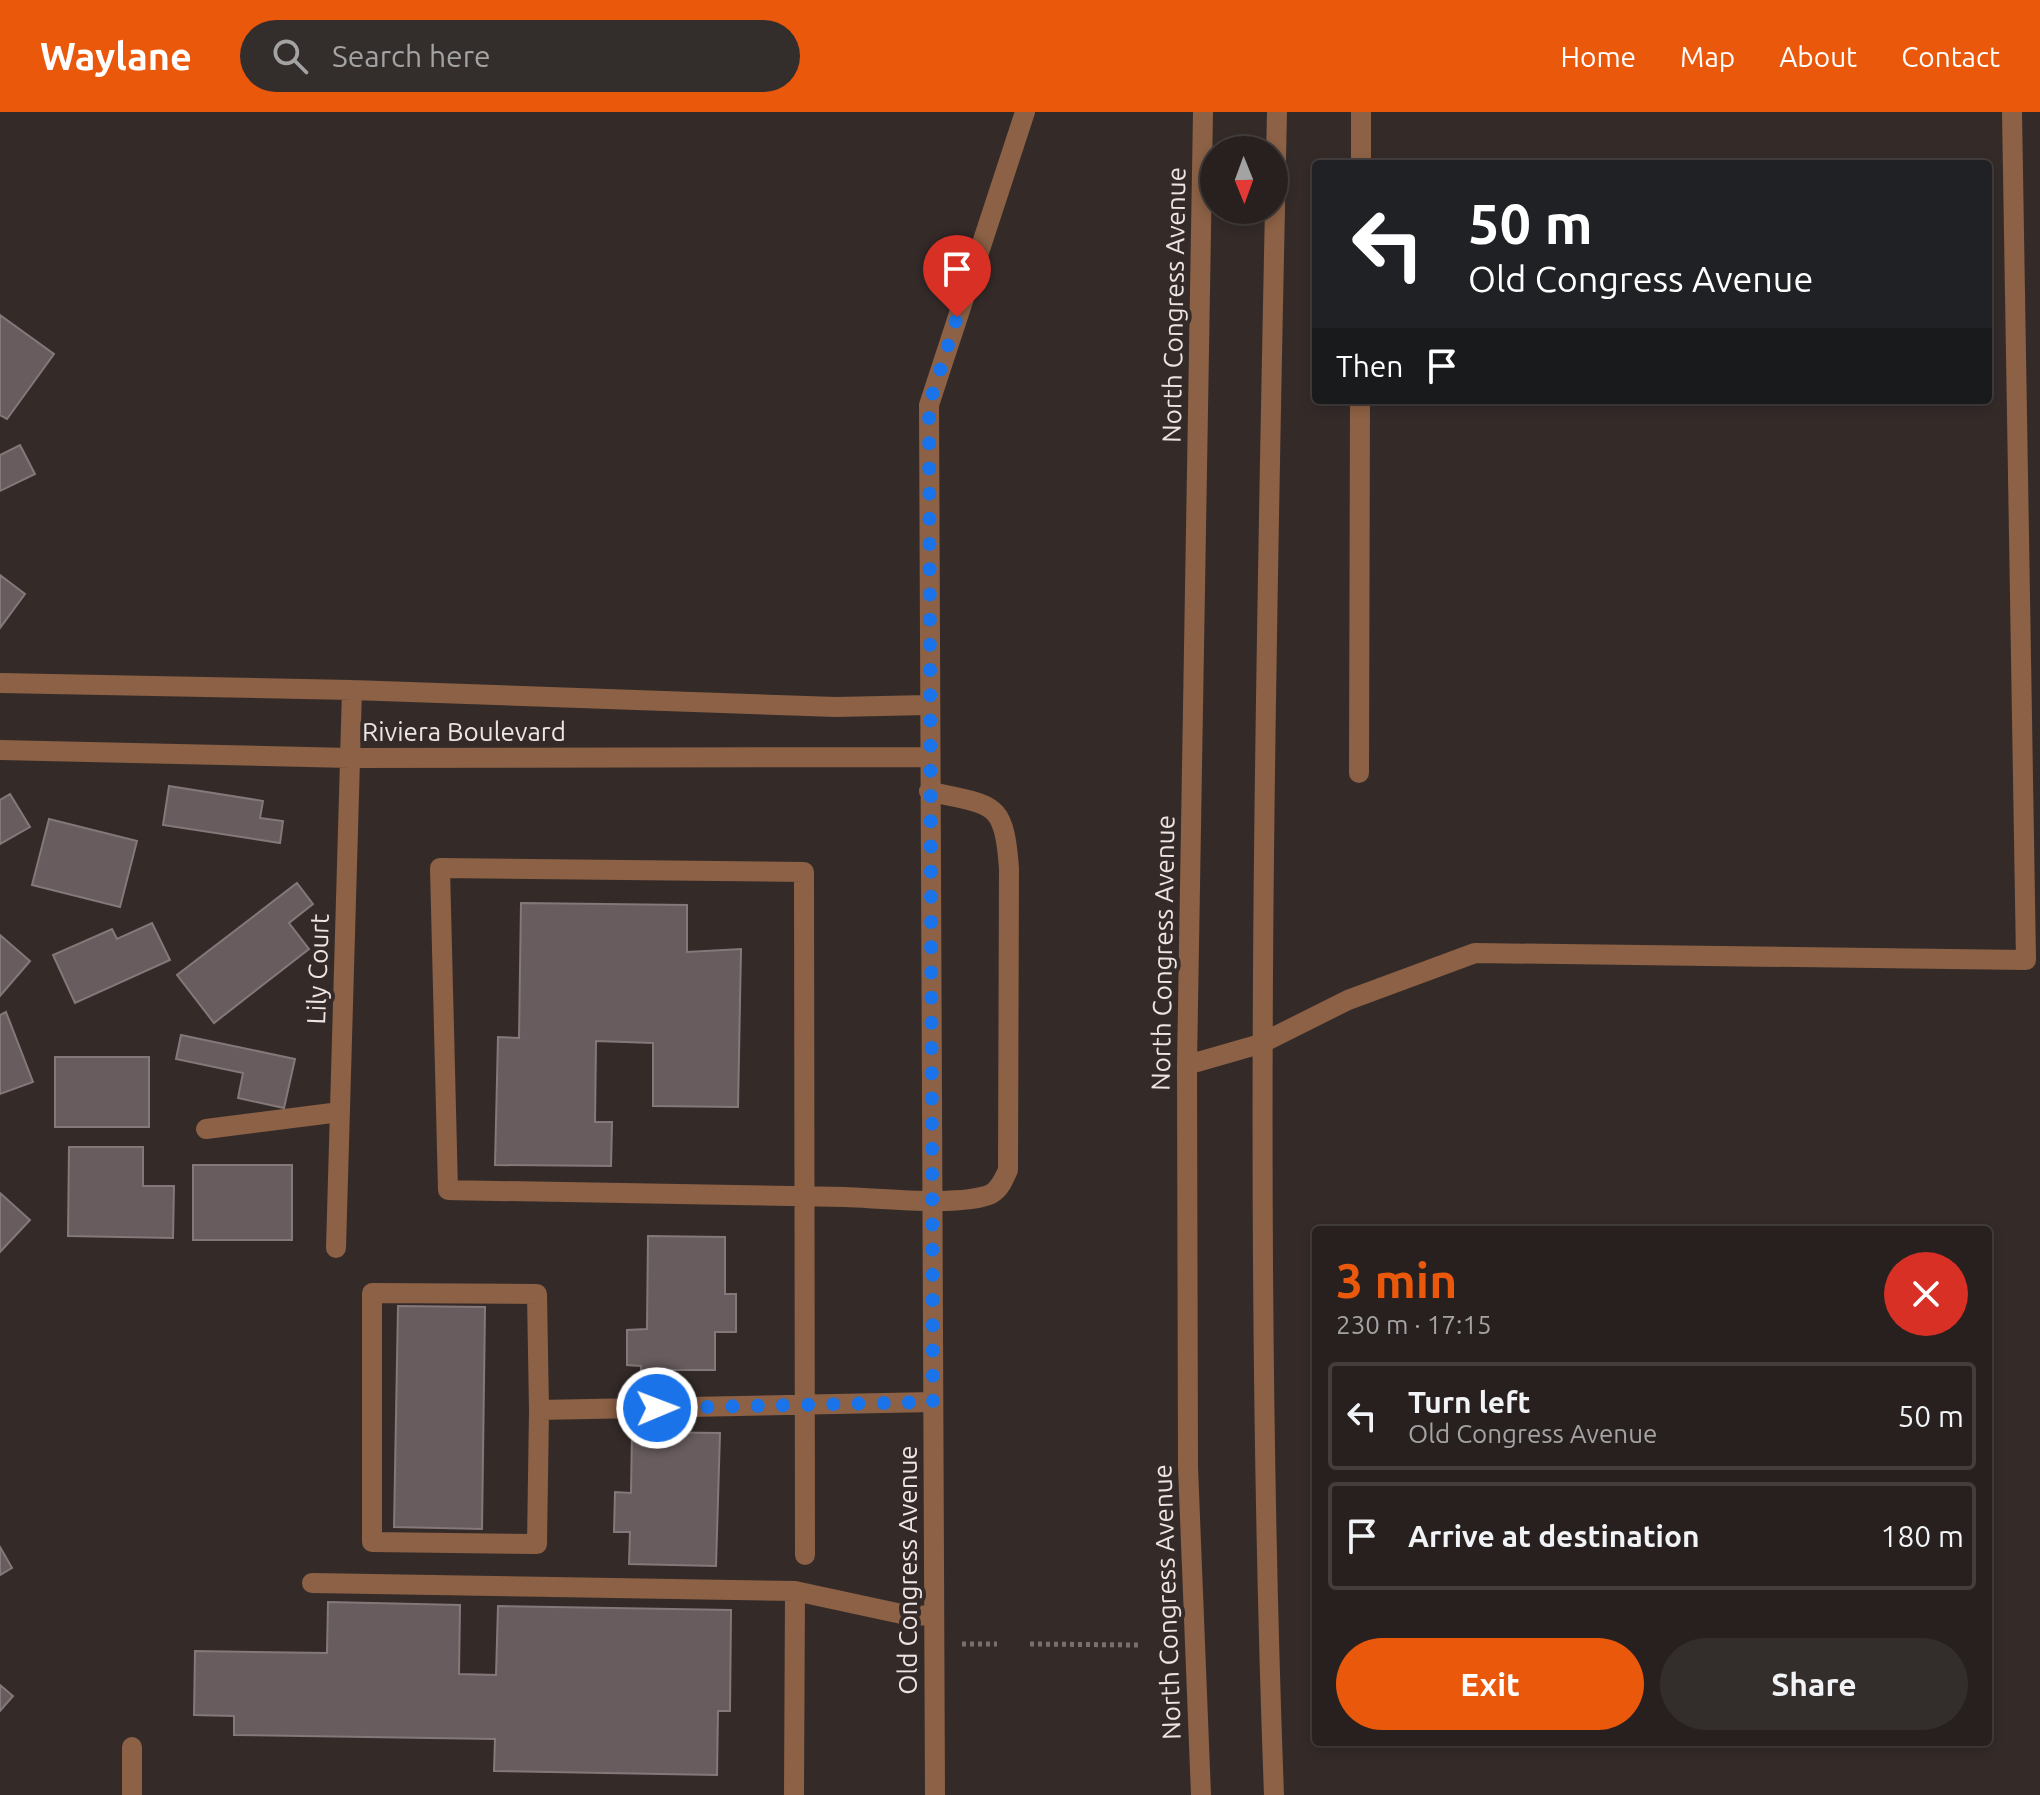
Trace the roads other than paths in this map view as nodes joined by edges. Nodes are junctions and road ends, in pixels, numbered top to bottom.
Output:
1 (1025, 112) edge
2 (1203, 112) edge
3 (1277, 112) edge
4 (1361, 112) edge
5 (2012, 112) edge
6 (1361, 160) edge
7 (1360, 404) edge
8 (0, 683) edge
9 (352, 690) junction
10 (928, 705) junction
11 (0, 750) edge
12 (929, 757) junction
13 (350, 758) junction
14 (1359, 773) dead end
15 (929, 791) junction
16 (2033, 961) edge
17 (1260, 1044) junction
18 (1187, 1065) junction
19 (340, 1112) junction
20 (206, 1129) dead end
21 (806, 1197) junction
22 (931, 1199) junction
23 (336, 1248) dead end
24 (933, 1402) junction
25 (805, 1404) junction
26 (539, 1410) junction
27 (805, 1555) dead end
28 (312, 1583) dead end
29 (795, 1591) junction
30 (934, 1615) junction
31 (132, 1747) dead end
32 (132, 1795) edge
33 (794, 1795) edge
34 (935, 1795) edge
35 (1201, 1795) edge
36 (1274, 1795) edge

1 - 10 street, Old Congress Avenue
2 - 18 street, North Congress Avenue
3 - 17 street
4 - 6 street
5 - 16 street
7 - 14 street
8 - 9 street, Riviera Boulevard
9 - 10 street, Riviera Boulevard
9 - 13 street, Lily Court
10 - 12 street, Old Congress Avenue
11 - 13 street, Riviera Boulevard
12 - 13 street, Riviera Boulevard
12 - 15 street, Old Congress Avenue
13 - 19 street, Lily Court
15 - 22 street, Old Congress Avenue
15 - 22 street
16 - 17 street
17 - 18 street
17 - 36 street
18 - 35 street, North Congress Avenue
19 - 20 street
19 - 23 street, Lily Court
21 - 21 street
21 - 22 street
21 - 25 street
22 - 24 street, Old Congress Avenue
24 - 25 street
24 - 30 street, Old Congress Avenue
25 - 26 street
25 - 27 street
26 - 26 street
28 - 29 street
29 - 30 street
29 - 33 street
30 - 34 street, Old Congress Avenue
31 - 32 street

